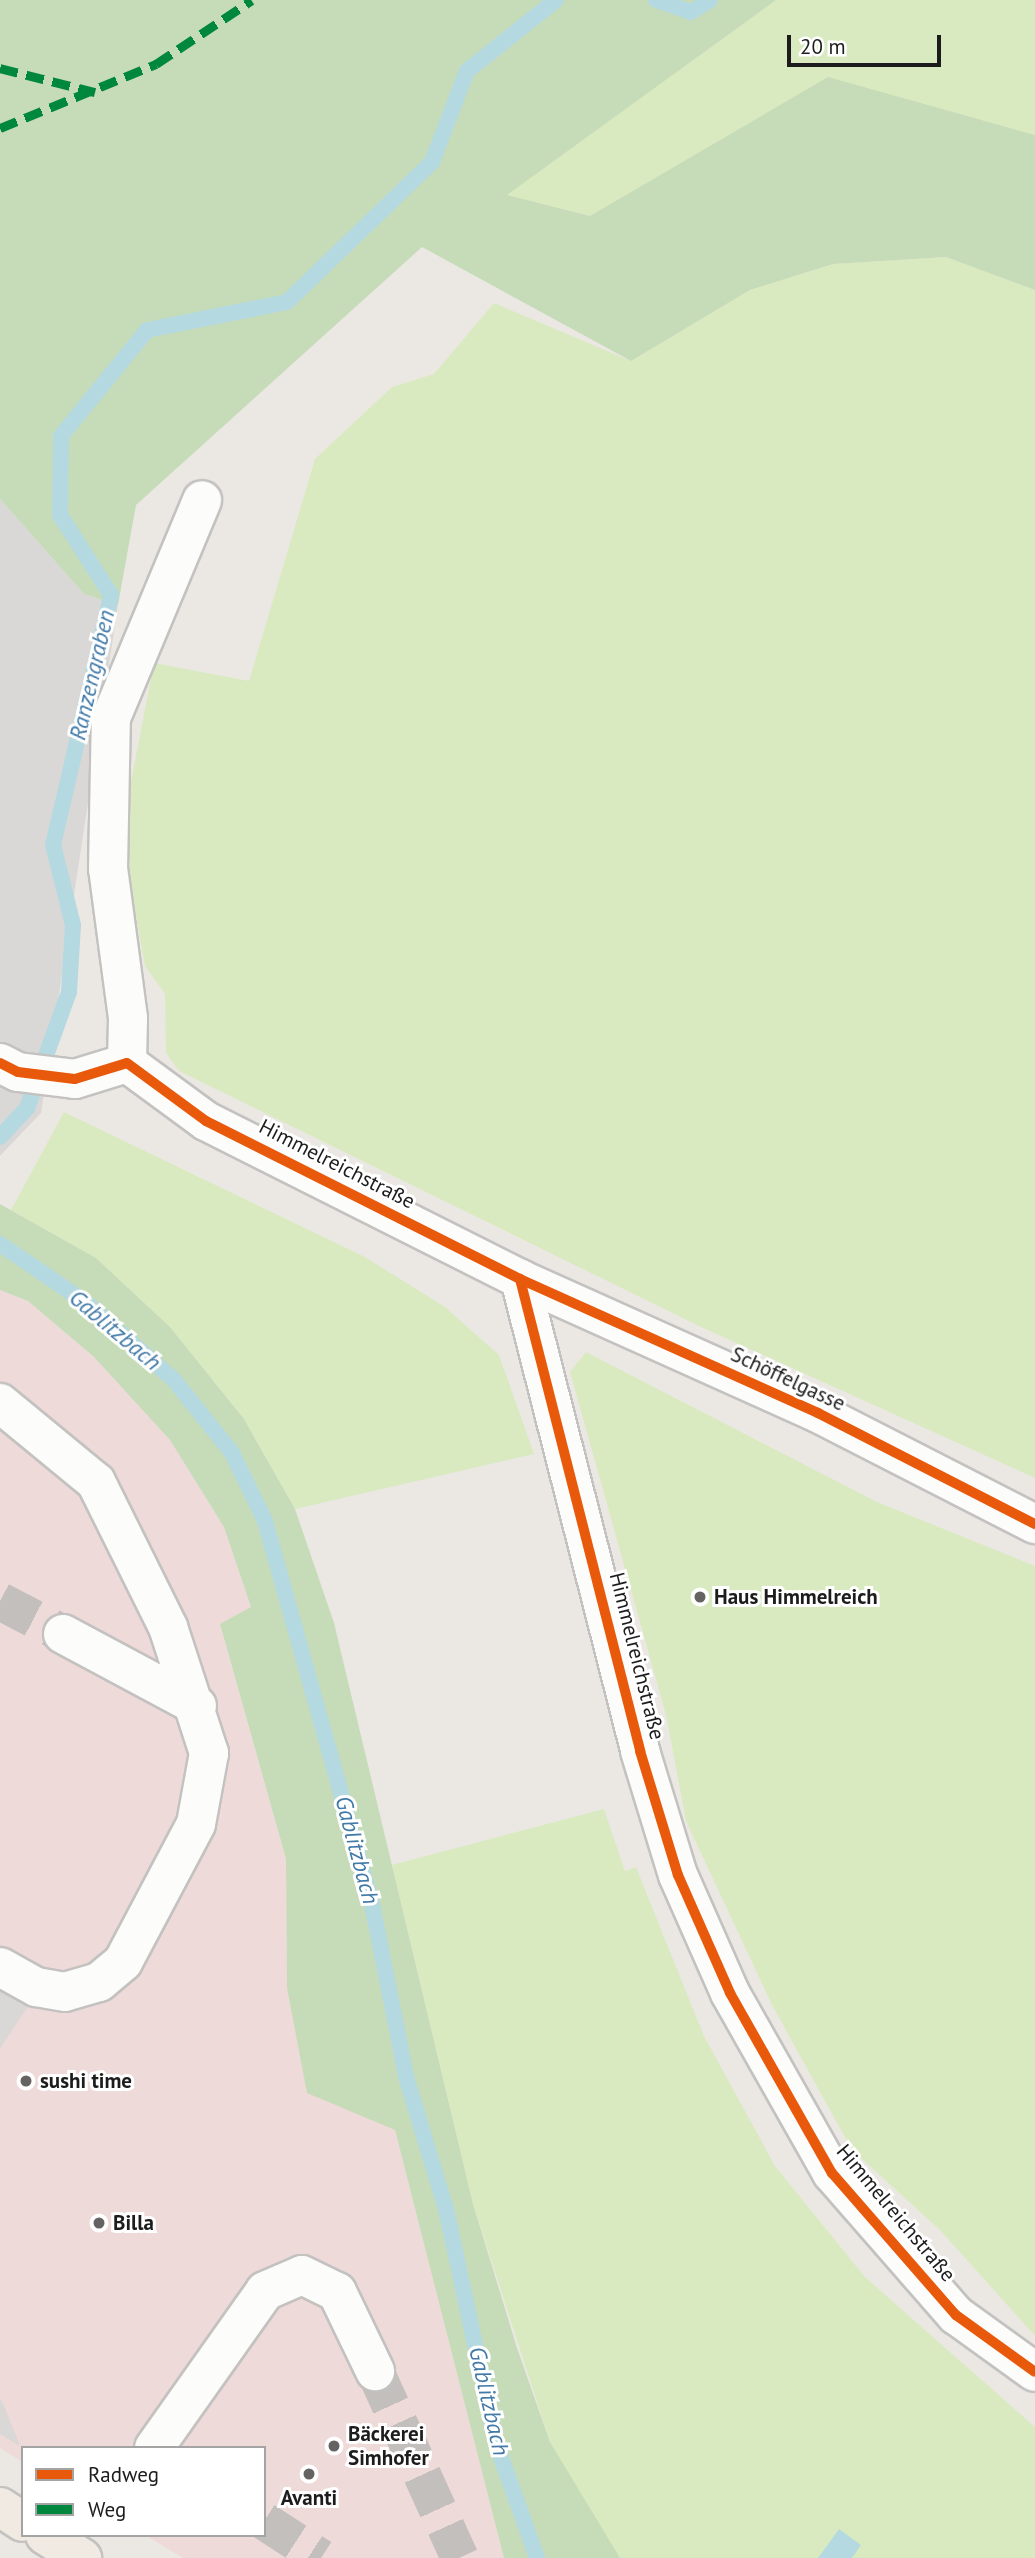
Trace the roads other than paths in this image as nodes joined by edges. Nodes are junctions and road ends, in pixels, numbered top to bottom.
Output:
1 (202, 499) dead end
2 (127, 1063) junction
3 (9, 1068) edge
4 (520, 1279) junction
5 (0, 1403) edge
6 (1035, 1524) edge
7 (63, 1634) tunnel mouth
8 (197, 1706) junction
9 (0, 1967) edge
10 (375, 2371) tunnel mouth
11 (1035, 2372) edge
12 (155, 2446) edge
13 (0, 2507) edge
14 (21, 2520) edge
15 (48, 2537) edge
16 (82, 2558) edge

1 - 2 street
2 - 3 street
2 - 4 street, Himmelreichstraße
4 - 6 street, Schöffelgasse
4 - 11 street, Himmelreichstraße
5 - 8 street
7 - 8 street
8 - 9 street
10 - 12 street
13 - 14 main road
15 - 16 main road

